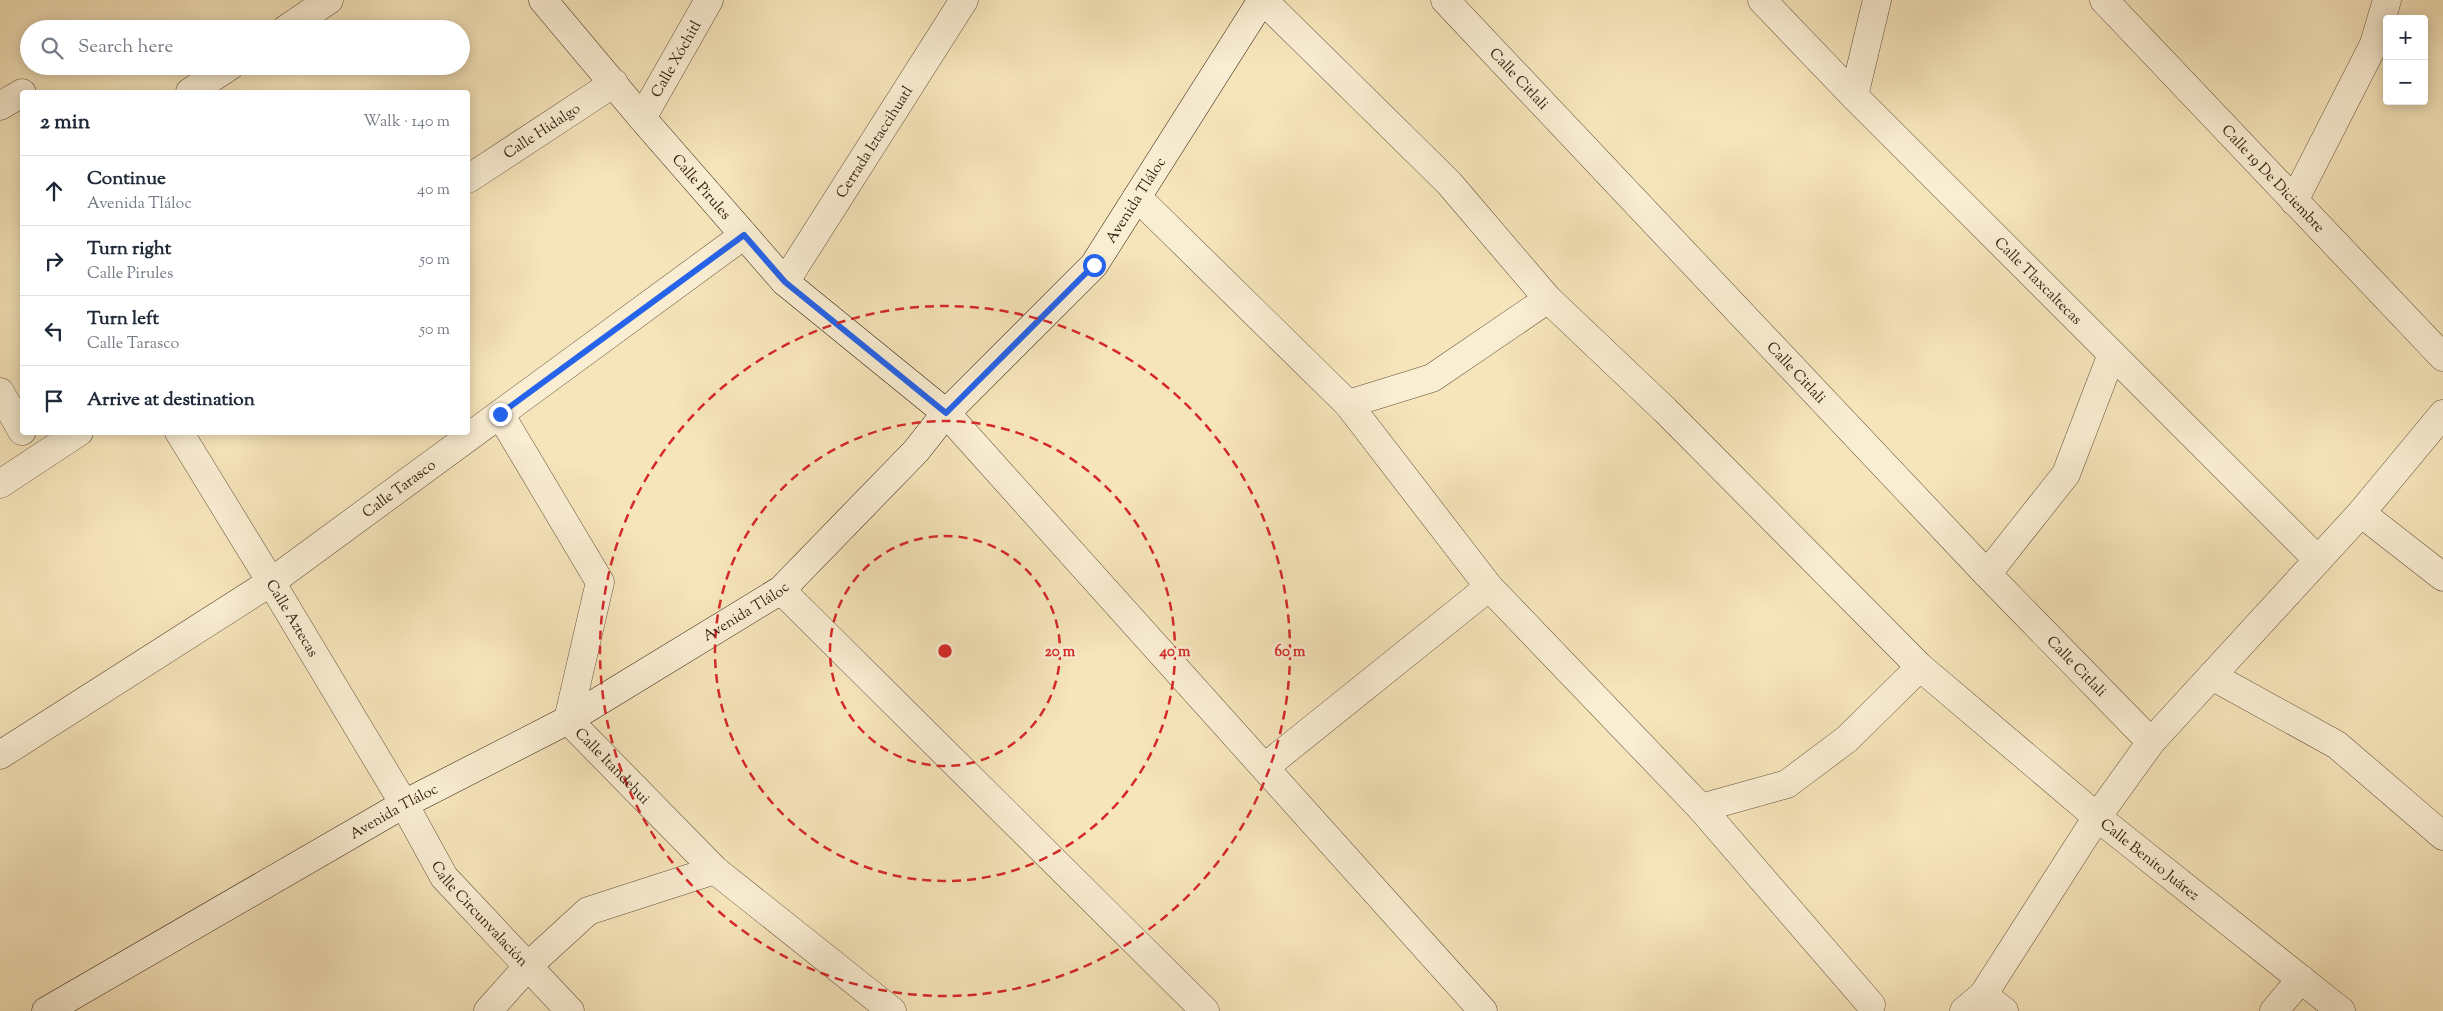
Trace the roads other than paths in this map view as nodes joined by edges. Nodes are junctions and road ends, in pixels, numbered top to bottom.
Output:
1 (329, 0) edge
2 (543, 0) edge
3 (709, 0) edge
4 (964, 0) edge
5 (1263, 0) edge
6 (1445, 0) edge
7 (1762, 0) edge
8 (1878, 0) edge
9 (2104, 0) edge
10 (2387, 0) edge
11 (299, 20) edge
12 (216, 75) edge
13 (614, 83) junction
14 (193, 90) edge
15 (20, 95) edge
16 (1854, 96) junction
17 (0, 106) edge
18 (642, 118) junction
19 (470, 178) edge
20 (1137, 197) junction
21 (2294, 201) junction
22 (744, 235) junction
23 (785, 282) junction
24 (1548, 299) junction
25 (2112, 354) junction
26 (2443, 357) edge
27 (0, 392) edge
28 (1348, 404) junction
29 (946, 413) junction
30 (500, 414) junction
31 (2443, 414) edge
32 (20, 427) edge
33 (25, 435) edge
34 (75, 435) edge
35 (181, 435) edge
36 (39, 459) junction
37 (0, 484) edge
38 (2361, 513) junction
39 (2318, 560) junction
40 (2441, 573) edge
41 (1986, 574) junction
42 (271, 582) junction
43 (1489, 587) junction
44 (781, 590) junction
45 (1920, 668) junction
46 (2212, 676) junction
47 (568, 720) junction
48 (2151, 742) junction
49 (0, 755) edge
50 (1265, 767) junction
51 (404, 804) junction
52 (1700, 808) junction
53 (2097, 817) junction
54 (2443, 836) edge
55 (715, 870) junction
56 (528, 966) junction
57 (2301, 980) junction
58 (1984, 1006) edge
59 (1872, 1009) edge
60 (46, 1011) edge
61 (488, 1011) edge
62 (570, 1011) edge
63 (892, 1011) edge
64 (1205, 1011) edge
65 (1483, 1011) edge
66 (2274, 1011) edge
67 (2341, 1011) edge

1 - 11 street
2 - 13 street, Calle Pirules
3 - 18 street, Calle Xóchitl
4 - 23 street, Cerrada Iztaccihuatl
5 - 20 street, Avenida Tláloc
5 - 24 street
6 - 41 street, Calle Citlali
7 - 16 street, Calle Tlaxcaltecas
8 - 16 street
9 - 21 street, Calle 19 De Diciembre
10 - 21 street
12 - 14 street
13 - 18 street, Calle Pirules
13 - 19 street, Calle Hidalgo
15 - 17 street
16 - 25 street, Calle Tlaxcaltecas
18 - 22 street, Calle Pirules
20 - 28 street
20 - 29 street, Avenida Tláloc
21 - 26 street, Calle 19 De Diciembre
22 - 23 street, Calle Pirules
22 - 30 street, Calle Tarasco
23 - 29 street, Calle Pirules
24 - 28 street
24 - 45 street
25 - 39 street, Calle Tlaxcaltecas
25 - 41 street
27 - 32 street
28 - 43 street
29 - 44 street, Avenida Tláloc
29 - 50 street, Calle Pirules
30 - 42 street, Calle Tarasco
30 - 47 street, Calle Itandehui
31 - 38 street
33 - 36 street
34 - 36 street
35 - 42 street, Calle Aztecas
36 - 37 street
38 - 39 street
38 - 40 street
39 - 46 street
41 - 48 street, Calle Citlali
42 - 49 street, Calle Tarasco
42 - 51 street, Calle Aztecas
43 - 50 street
43 - 52 street
44 - 47 street, Avenida Tláloc
44 - 64 street
45 - 52 street
45 - 53 street
46 - 48 street
46 - 54 street
47 - 51 street, Avenida Tláloc
47 - 55 street, Calle Itandehui
48 - 53 street
50 - 65 street, Calle Pirules
51 - 56 street, Calle Circunvalación
51 - 60 street, Avenida Tláloc
52 - 59 street
53 - 57 street, Calle Benito Juárez
53 - 58 street, Calle Benito Juárez
55 - 56 street
55 - 63 street, Calle Itandehui
56 - 61 street
56 - 62 street, Calle Circunvalación
57 - 66 street
57 - 67 street, Calle Benito Juárez

